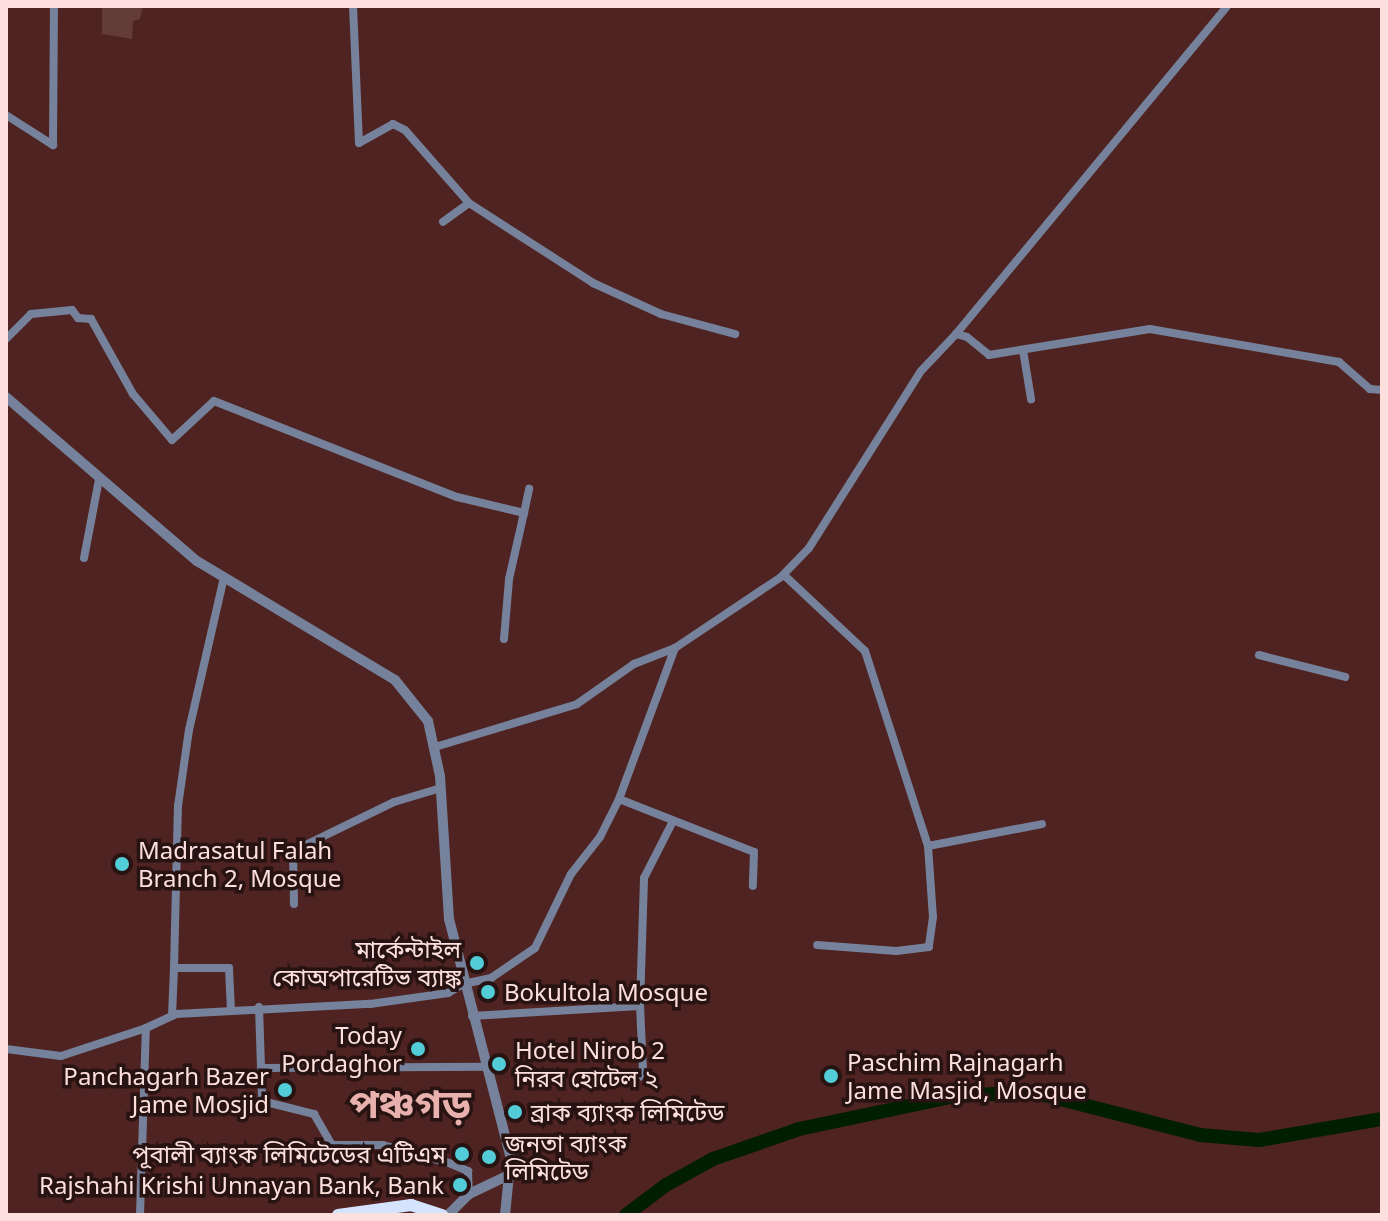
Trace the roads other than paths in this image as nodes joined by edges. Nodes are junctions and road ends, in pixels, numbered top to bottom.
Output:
1 (54, 6) edge
2 (353, 6) edge
3 (1227, 6) edge
4 (6, 115) edge
5 (469, 203) junction
6 (443, 222) dead end
7 (735, 334) dead end
8 (956, 334) junction
9 (6, 339) edge
10 (1023, 350) junction
11 (1382, 390) edge
12 (6, 397) edge
13 (1031, 399) dead end
14 (99, 479) junction
15 (529, 489) dead end
16 (524, 513) junction
17 (84, 558) dead end
18 (784, 575) junction
19 (224, 577) junction
20 (504, 639) dead end
21 (675, 648) junction
22 (1259, 655) dead end
23 (1345, 677) dead end
24 (435, 747) junction
25 (441, 788) junction
26 (619, 799) junction
27 (673, 821) junction
28 (1042, 824) dead end
29 (928, 846) junction
30 (753, 886) dead end
31 (294, 904) dead end
32 (817, 945) dead end
33 (174, 968) junction
34 (463, 984) junction
35 (640, 1006) junction
36 (259, 1007) junction
37 (231, 1010) junction
38 (172, 1016) junction
39 (472, 1016) junction
40 (146, 1028) junction
41 (6, 1049) edge
42 (487, 1067) junction
43 (261, 1068) junction
44 (610, 1077) dead end
45 (509, 1175) junction
46 (469, 1194) junction
47 (140, 1215) edge
48 (338, 1215) edge
49 (445, 1215) edge
50 (505, 1215) edge

1 - 4 street
2 - 5 street
3 - 8 street
5 - 6 street
5 - 7 street
8 - 10 street
8 - 18 street
9 - 16 street
10 - 11 street
10 - 13 street
12 - 14 street
14 - 17 street
14 - 19 street
15 - 16 street
16 - 20 street
18 - 21 street
18 - 29 street
19 - 24 street
19 - 33 street
21 - 24 street
21 - 26 street
22 - 23 street
24 - 25 street
25 - 31 street
25 - 34 street
26 - 27 street
26 - 34 street
27 - 30 street
27 - 35 street
28 - 29 street
29 - 32 street
33 - 37 street
33 - 38 street
34 - 36 street
34 - 39 street
35 - 39 street
35 - 44 street
36 - 37 street
36 - 43 street
37 - 38 street
38 - 40 street
39 - 42 street
40 - 41 street
40 - 47 street
42 - 43 street
42 - 45 street
43 - 46 street
45 - 46 street
45 - 50 street
46 - 49 street
48 - 49 highway

